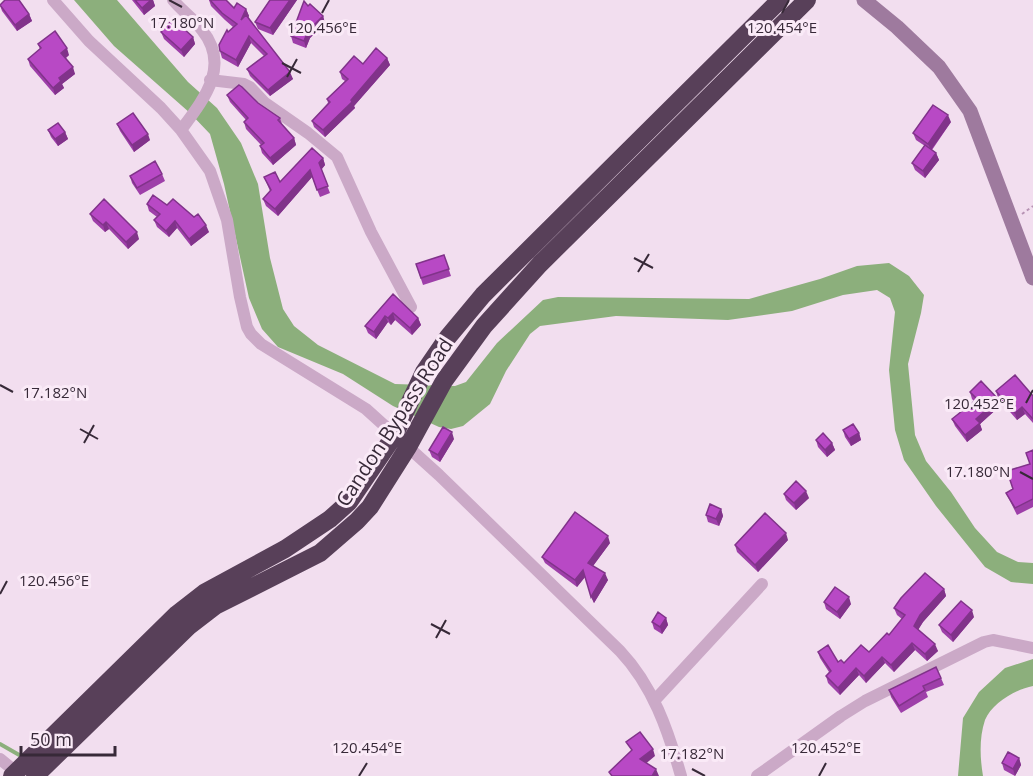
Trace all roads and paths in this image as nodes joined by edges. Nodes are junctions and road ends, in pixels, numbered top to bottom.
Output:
1 (54, 0) edge
2 (173, 0) edge
3 (780, 0) edge
4 (807, 0) edge
5 (864, 0) edge
6 (210, 80) junction
7 (181, 129) junction
8 (1033, 278) edge
9 (411, 307) dead end
10 (405, 434) junction
11 (762, 584) dead end
12 (1033, 648) edge
13 (654, 700) junction
14 (0, 759) edge
15 (14, 774) edge
16 (35, 776) edge
17 (681, 776) edge
18 (757, 776) edge

1 - 7 street
2 - 6 street
3 - 10 highway, Candon Bypass Road
4 - 10 highway, Candon Bypass Road
5 - 8 street
6 - 7 street
6 - 9 street
7 - 10 street
10 - 13 street
10 - 15 highway, Candon Bypass Road
10 - 16 highway, Candon Bypass Road
11 - 13 street
12 - 18 street
13 - 17 street
14 - 15 street

